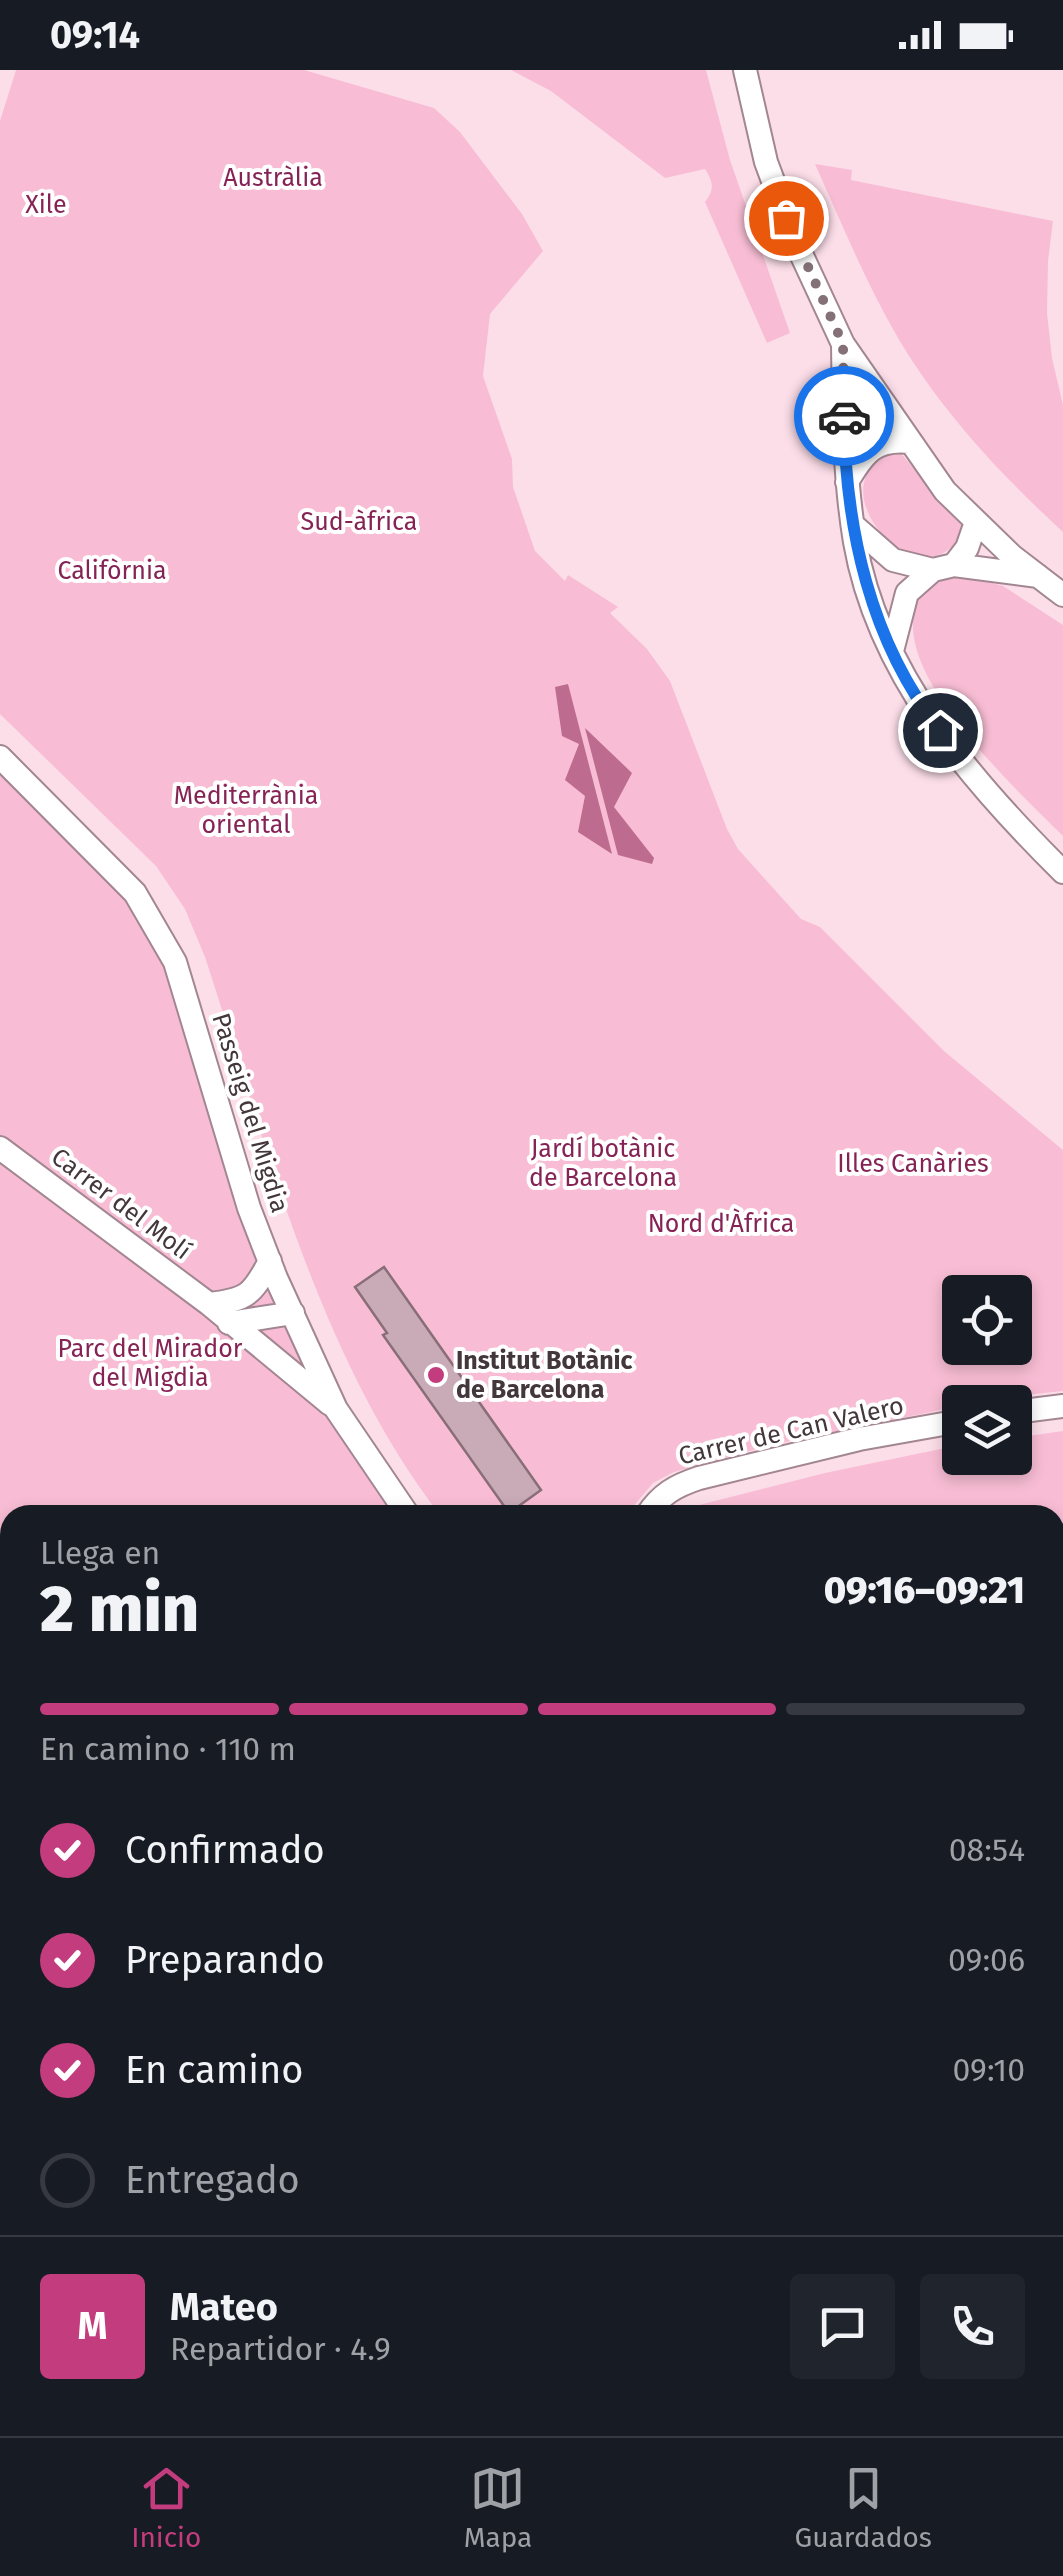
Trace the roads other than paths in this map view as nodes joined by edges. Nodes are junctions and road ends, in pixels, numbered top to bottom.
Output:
1 (745, 70) edge
2 (843, 344) junction
3 (910, 442) junction
4 (847, 482) junction
5 (976, 522) junction
6 (853, 525) junction
7 (944, 568) junction
8 (1038, 576) junction
9 (1063, 596) edge
10 (892, 651) junction
11 (0, 757) edge
12 (1063, 872) edge
13 (0, 1148) edge
14 (270, 1260) junction
15 (219, 1313) junction
16 (293, 1313) junction
17 (1063, 1406) edge
18 (336, 1409) junction
19 (1032, 1410) edge
20 (942, 1424) edge
21 (401, 1505) edge
22 (654, 1505) edge

1 - 2 street
2 - 3 street
2 - 4 street
3 - 4 street
3 - 5 street
4 - 6 street
5 - 7 street
5 - 8 street
6 - 7 street
6 - 10 street
7 - 8 street
7 - 10 street
8 - 9 street
10 - 12 street
11 - 14 street, Passeig del Migdia
13 - 15 street, Carrer del Molí
14 - 15 street
14 - 16 street, Passeig del Migdia
15 - 16 street
15 - 18 street, Carrer del Molí
16 - 18 street, Passeig del Migdia
17 - 19 street
18 - 21 street, Passeig del Migdia
20 - 22 street, Carrer de Can Valero

